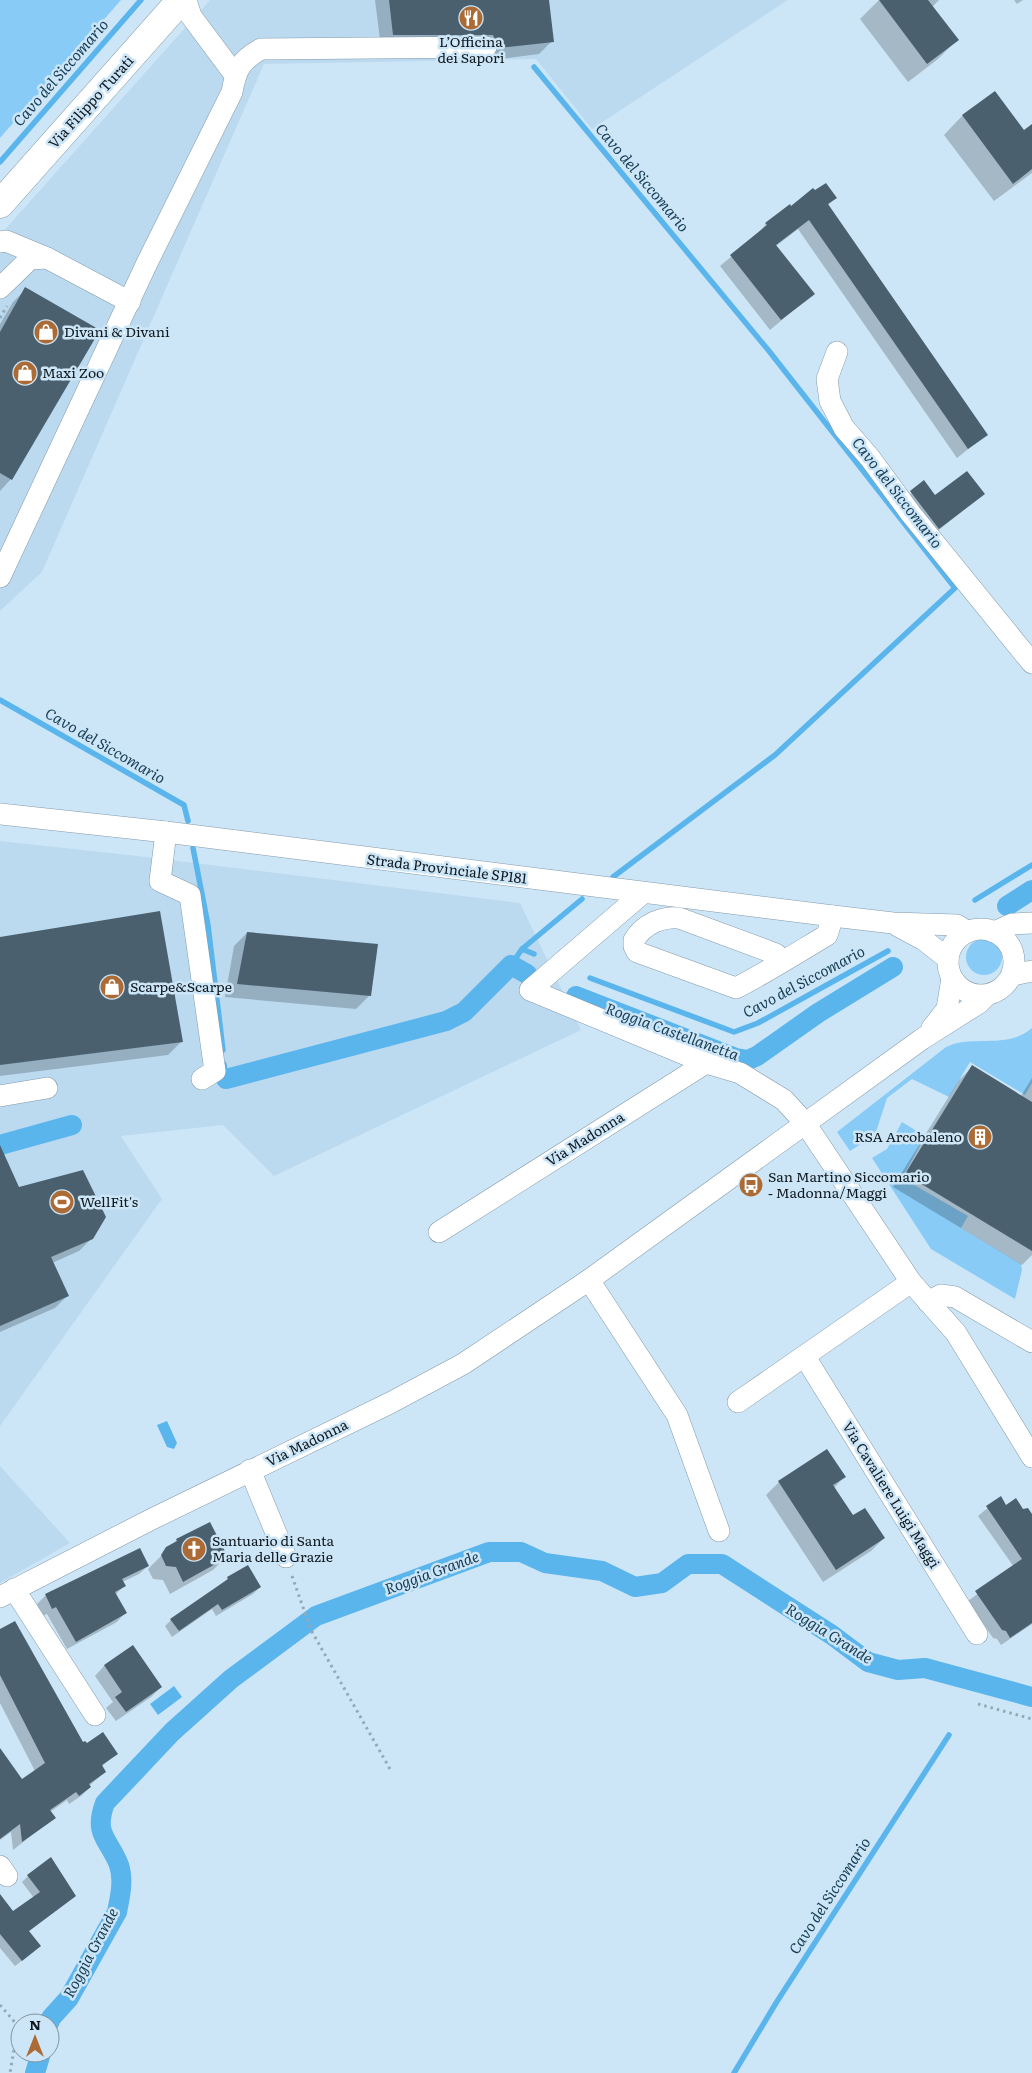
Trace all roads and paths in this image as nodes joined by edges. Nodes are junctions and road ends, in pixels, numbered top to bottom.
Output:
1 (181, 0) edge
2 (186, 0) edge
3 (486, 47) dead end
4 (235, 75) junction
5 (0, 204) edge
6 (0, 242) edge
7 (47, 258) junction
8 (0, 288) edge
9 (130, 302) junction
10 (837, 352) dead end
11 (0, 577) edge
12 (1032, 663) edge
13 (0, 814) edge
14 (166, 832) junction
15 (643, 893) junction
16 (834, 916) junction
17 (893, 923) junction
18 (1032, 923) edge
19 (968, 932) junction
20 (994, 932) junction
21 (782, 961) junction
22 (1032, 966) edge
23 (950, 969) junction
24 (1022, 973) edge
25 (987, 995) junction
26 (922, 1039) junction
27 (706, 1063) junction
28 (202, 1079) dead end
29 (47, 1088) dead end
30 (0, 1096) edge
31 (805, 1123) junction
32 (439, 1232) dead end
33 (589, 1280) junction
34 (912, 1282) junction
35 (928, 1302) junction
36 (1032, 1342) edge
37 (805, 1357) junction
38 (738, 1402) dead end
39 (1032, 1457) edge
40 (250, 1470) junction
41 (719, 1531) dead end
42 (286, 1556) joint
43 (7, 1593) edge
44 (977, 1634) dead end
45 (978, 1704) dead end
46 (95, 1715) dead end
47 (1032, 1719) edge
48 (390, 1769) dead end
49 (0, 2005) edge
50 (10, 2073) edge

1 - 5 main road, Via Filippo Turati
2 - 4 street
3 - 4 street
4 - 9 street
6 - 7 street
7 - 8 street
7 - 9 street
9 - 11 street
10 - 12 street
13 - 14 street, Strada Provinciale SP181
14 - 15 street, Strada Provinciale SP181
14 - 28 street
15 - 16 street, Strada Provinciale SP181
15 - 27 street
16 - 17 street, Strada Provinciale SP181
16 - 21 street
17 - 19 street, Strada Provinciale SP181
17 - 23 street, Strada Provinciale SP181
18 - 20 street
19 - 20 street
19 - 23 street
20 - 24 street
21 - 21 street
22 - 24 street
23 - 25 street
23 - 26 street, Via Madonna
24 - 25 street
25 - 26 street, Via Madonna
26 - 31 street, Via Madonna
27 - 31 street
27 - 32 street, Via Madonna
29 - 30 street
31 - 33 street, Via Madonna
31 - 34 street
33 - 40 street, Via Madonna
33 - 41 street
34 - 35 street
34 - 37 street
35 - 36 street
35 - 39 street
37 - 38 street
37 - 44 street, Via Cavaliere Luigi Maggi
40 - 42 street
40 - 43 street, Via Madonna
42 - 48 path
43 - 46 street, Via Madonna
45 - 47 path
49 - 50 path

